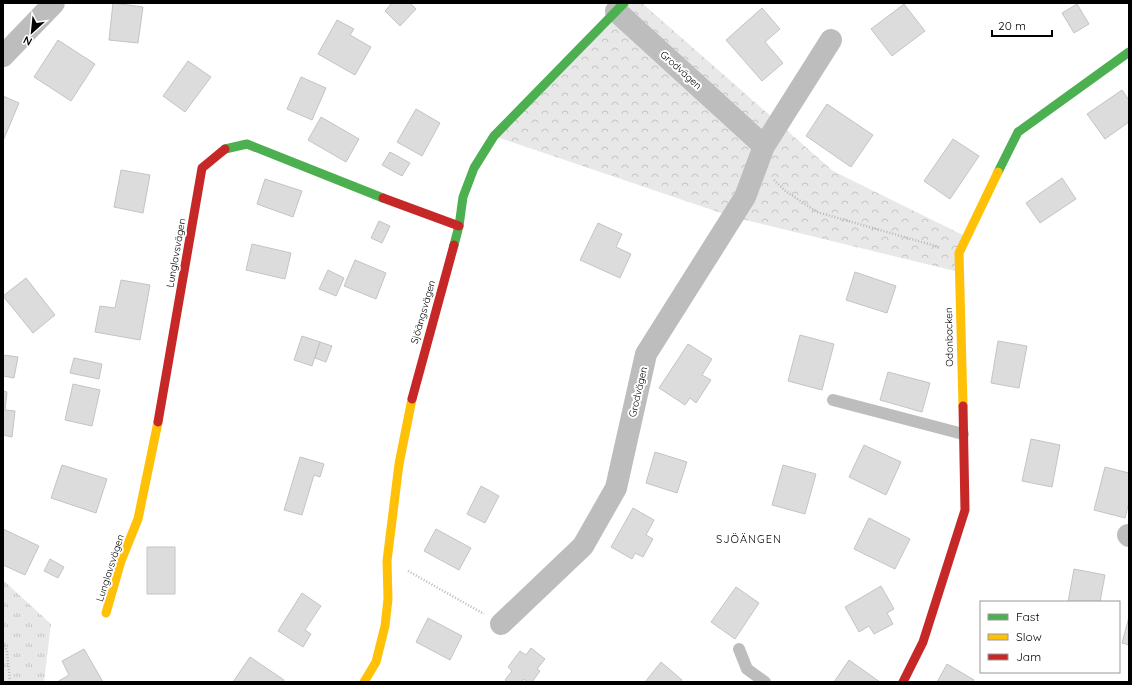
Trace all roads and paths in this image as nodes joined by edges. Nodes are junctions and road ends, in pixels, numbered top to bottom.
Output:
1 (54, 3) edge
2 (620, 7) edge
3 (831, 40) dead end
4 (1129, 52) edge
5 (3, 56) edge
6 (760, 154) junction
7 (459, 226) junction
8 (959, 253) junction
9 (833, 400) dead end
10 (963, 434) junction
11 (387, 561) junction
12 (106, 613) dead end
13 (501, 624) joint
14 (3, 643) edge
15 (739, 648) dead end
16 (10, 682) edge
17 (364, 682) edge
18 (764, 682) edge
19 (903, 682) edge

1 - 5 street
2 - 6 street, Grodvägen
2 - 7 street, Sjöängsvägen
3 - 6 street, Grodvägen
4 - 8 street, Odonbacken
6 - 8 path
6 - 13 street, Grodvägen
7 - 11 street, Sjöängsvägen
7 - 12 street, Lunglavsvägen
8 - 10 street, Odonbacken
9 - 10 lane
10 - 19 street, Odonbacken
11 - 13 path
11 - 17 street, Sjöängsvägen
14 - 16 path
15 - 18 lane

